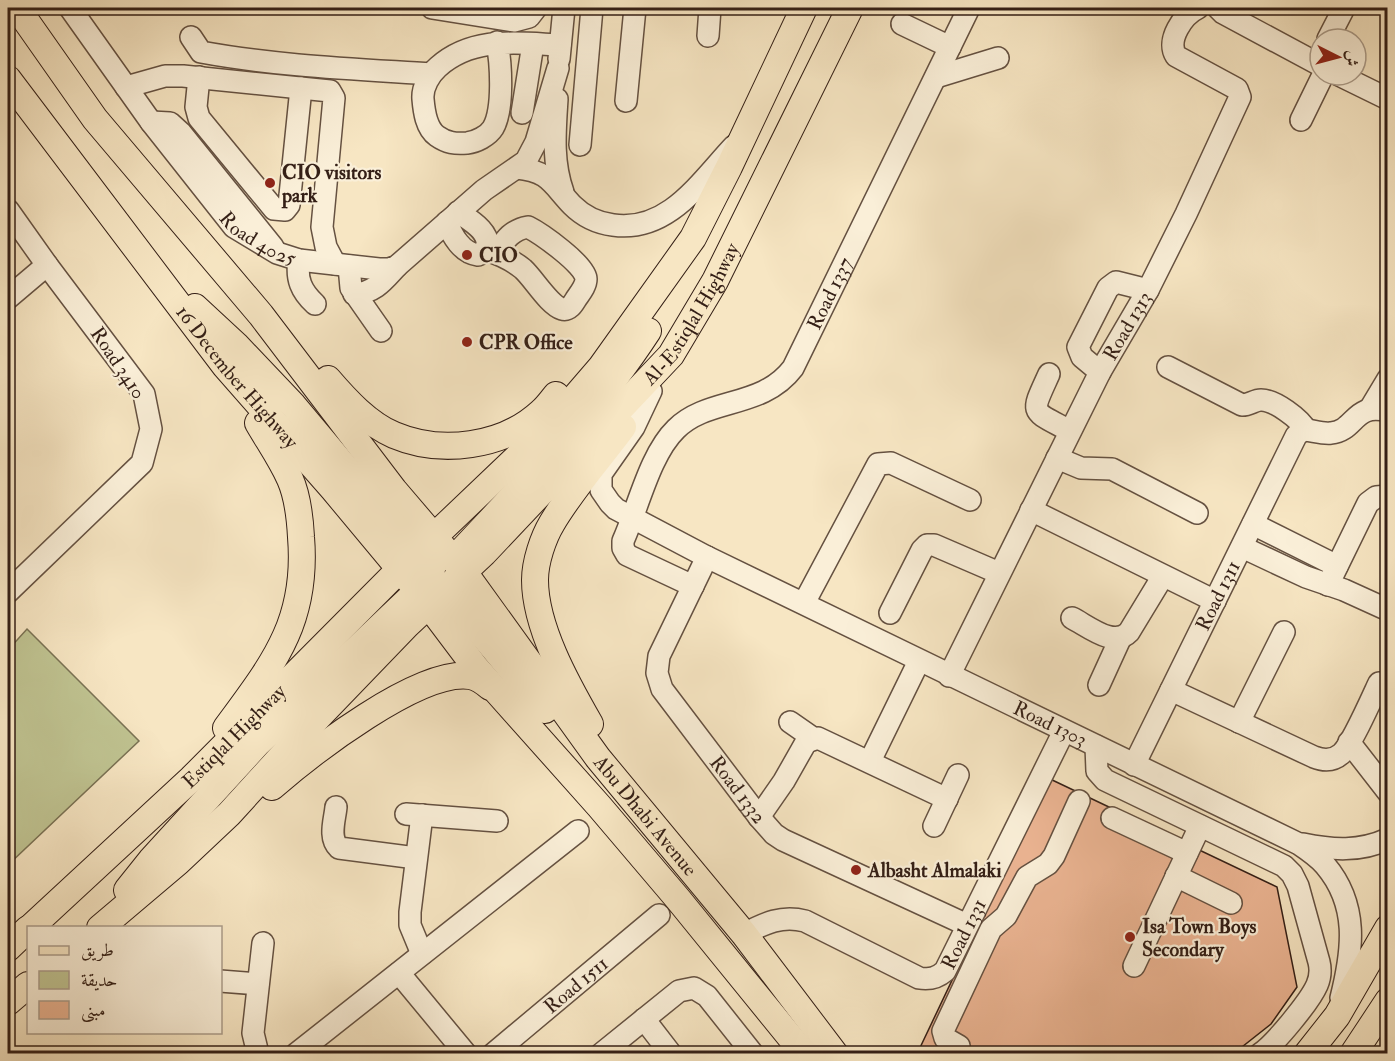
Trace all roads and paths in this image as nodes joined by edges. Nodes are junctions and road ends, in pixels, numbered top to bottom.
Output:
1 (17, 8) edge
2 (70, 8) edge
3 (432, 8) edge
4 (536, 8) edge
5 (564, 8) edge
6 (592, 8) edge
7 (635, 8) edge
8 (710, 8) edge
9 (804, 8) edge
10 (850, 8) edge
11 (969, 8) edge
12 (1198, 8) edge
13 (1218, 8) edge
14 (1344, 8) edge
15 (902, 24) dead end
16 (1334, 27) edge
17 (708, 36) dead end
18 (191, 37) dead end
19 (497, 42) junction
20 (533, 44) junction
21 (560, 45) junction
22 (950, 47) junction
23 (998, 58) dead end
24 (1308, 59) edge
25 (558, 68) junction
26 (431, 74) junction
27 (199, 77) junction
28 (936, 77) junction
29 (8, 79) edge
30 (126, 87) junction
31 (302, 87) junction
32 (1312, 87) edge
33 (1364, 87) edge
34 (1388, 99) edge
35 (626, 100) dead end
36 (522, 113) dead end
37 (1301, 120) dead end
38 (743, 137) junction
39 (580, 145) dead end
40 (517, 168) junction
41 (565, 196) junction
42 (8, 210) edge
43 (453, 217) junction
44 (693, 238) junction
45 (491, 252) dead end
46 (141, 255) junction
47 (47, 265) junction
48 (348, 265) junction
49 (397, 266) junction
50 (658, 288) junction
51 (1148, 290) junction
52 (359, 294) junction
53 (8, 298) edge
54 (261, 315) junction
55 (381, 331) dead end
56 (671, 356) junction
57 (225, 366) junction
58 (1168, 367) dead end
59 (1100, 372) junction
60 (1050, 374) dead end
61 (1388, 379) edge
62 (651, 391) junction
63 (1379, 410) edge
64 (1306, 430) junction
65 (1070, 431) junction
66 (1057, 458) junction
67 (1388, 496) edge
68 (970, 500) dead end
69 (1031, 510) junction
70 (1197, 513) dead end
71 (633, 519) junction
72 (1253, 524) junction
73 (1242, 547) junction
74 (707, 557) junction
75 (1337, 566) junction
76 (999, 573) junction
77 (433, 574) junction
78 (1163, 576) junction
79 (1328, 585) junction
80 (693, 586) junction
81 (8, 592) edge
82 (1215, 601) junction
83 (804, 603) junction
84 (1388, 610) edge
85 (890, 613) dead end
86 (1072, 618) dead end
87 (1284, 632) dead end
88 (1120, 639) junction
89 (919, 661) junction
90 (476, 668) joint
91 (949, 676) junction
92 (1379, 683) dead end
93 (1099, 685) dead end
94 (1171, 690) junction
95 (501, 697) junction
96 (790, 722) dead end
97 (1239, 722) junction
98 (1064, 731) junction
99 (813, 738) junction
100 (1349, 742) junction
101 (1096, 746) junction
102 (870, 761) junction
103 (1134, 765) junction
104 (958, 775) dead end
105 (192, 778) junction
106 (1388, 792) edge
107 (947, 799) junction
108 (1079, 801) dead end
109 (636, 806) junction
110 (336, 807) dead end
111 (229, 814) junction
112 (759, 818) junction
113 (1112, 818) dead end
114 (496, 821) dead end
115 (934, 826) dead end
116 (1200, 826) junction
117 (578, 831) dead end
118 (1276, 832) junction
119 (1388, 839) edge
120 (1299, 844) junction
121 (1187, 853) junction
122 (1256, 853) junction
123 (416, 858) junction
124 (1176, 876) junction
125 (991, 878) junction
126 (1018, 893) junction
127 (1231, 903) dead end
128 (659, 915) dead end
129 (967, 925) junction
130 (31, 926) edge
131 (100, 926) edge
132 (100, 926) edge
133 (1388, 928) edge
134 (27, 930) edge
135 (744, 934) junction
136 (263, 943) dead end
137 (8, 948) edge
138 (422, 954) junction
139 (1134, 966) dead end
140 (399, 973) junction
141 (222, 981) edge
142 (258, 984) junction
143 (27, 986) edge
144 (1388, 1001) edge
145 (8, 1002) edge
146 (1388, 1015) edge
147 (1337, 1016) junction
148 (644, 1019) junction
149 (798, 1049) edge
150 (1354, 1052) edge
151 (258, 1053) edge
152 (296, 1053) edge
153 (466, 1053) edge
154 (493, 1053) edge
155 (602, 1053) edge
156 (671, 1053) edge
157 (753, 1053) edge
158 (835, 1053) edge
159 (960, 1053) edge
160 (1260, 1053) edge
161 (1307, 1053) edge

1 - 54 main road, 16 December Highway
2 - 30 street, Road 4025
3 - 4 street
5 - 21 street
6 - 39 street
7 - 35 street
8 - 17 street
9 - 38 main road, Al-Estiqlal Highway
10 - 56 main road, Al-Estiqlal Highway
11 - 22 street, Road 1337
12 - 51 street, Road 1313
13 - 24 street
14 - 16 street
15 - 22 street
18 - 26 street
19 - 20 street
19 - 26 street
19 - 26 street
20 - 21 street
20 - 36 street
21 - 25 street
22 - 28 street, Road 1337
23 - 28 street
25 - 40 street
25 - 41 street
27 - 30 street
27 - 31 street
27 - 31 street
28 - 71 street, Road 1337
29 - 46 main road, 16 December Highway
30 - 48 street, Road 4025
31 - 48 street
32 - 37 street
33 - 34 street
38 - 41 street
38 - 44 main road, Al-Estiqlal Highway
40 - 41 street
40 - 43 street
42 - 47 street, Road 3410
43 - 45 street
43 - 49 street
44 - 50 main road, Al-Estiqlal Highway
44 - 77 main road
46 - 57 main road, 16 December Highway
46 - 77 main road
47 - 53 street
47 - 81 street, Road 3410
48 - 49 street, Road 4025
48 - 52 street
49 - 52 street
50 - 54 main road
50 - 77 main road, Al-Estiqlal Highway
51 - 59 street, Road 1313
51 - 59 street
52 - 55 street
54 - 77 main road, 16 December Highway
56 - 62 main road
56 - 77 main road, Al-Estiqlal Highway
57 - 77 main road, 16 December Highway
57 - 105 main road
58 - 64 street
59 - 65 street, Road 1313
60 - 65 street
61 - 63 street
62 - 71 street, Road 1303
62 - 109 main road
63 - 64 street
64 - 72 street, Road 1311
65 - 66 street, Road 1313
66 - 69 street, Road 1313
66 - 70 street
67 - 75 street
68 - 83 street
69 - 76 street, Road 1313
69 - 78 street
71 - 74 street, Road 1303
71 - 80 street, Road 1337
72 - 73 street, Road 1311
72 - 75 street
73 - 79 street
73 - 82 street, Road 1311
74 - 80 street, Road 1332
74 - 83 street, Road 1303
75 - 79 street
76 - 85 street
76 - 91 street, Road 1313
77 - 90 main road, 16 December Highway
77 - 105 main road, Estiqlal Highway
77 - 109 main road, Abu Dhabi Avenue
77 - 111 main road
77 - 131 main road
78 - 82 street
78 - 88 street
79 - 84 street
80 - 112 street, Road 1332
82 - 94 street, Road 1311
83 - 89 street, Road 1303
86 - 88 street
87 - 97 street
88 - 93 street
89 - 91 street, Road 1303
89 - 102 street
90 - 95 main road, Abu Dhabi Avenue
91 - 98 street, Road 1303
92 - 100 street
94 - 97 street
94 - 103 street, Road 1311
95 - 111 main road
95 - 149 main road, Abu Dhabi Avenue
96 - 99 street
97 - 100 street
98 - 101 street, Road 1303
98 - 125 street, Road 1331
99 - 102 street
99 - 112 street
100 - 106 street
101 - 103 street, Road 1303
101 - 116 street
102 - 107 street
103 - 118 street, Road 1303
104 - 107 street
105 - 130 main road, Estiqlal Highway
107 - 115 street
108 - 126 street
109 - 135 main road, Abu Dhabi Avenue
110 - 123 street
111 - 132 main road
112 - 129 street, Road 1332
113 - 121 street
114 - 123 street
116 - 121 street
116 - 122 street
117 - 138 street
118 - 120 street, Road 1303
118 - 122 street
119 - 120 street, Road 1303
120 - 147 street, Road 1303
121 - 124 street
122 - 160 street
123 - 138 street
124 - 127 street
124 - 139 street
125 - 126 street
125 - 129 street, Road 1331
126 - 159 street
128 - 154 street, Road 1511
129 - 135 street, Road 1331
133 - 147 main road
134 - 137 main road, Estiqlal Highway
135 - 158 main road, Abu Dhabi Avenue
136 - 142 street
138 - 140 street
140 - 152 street
140 - 153 street
141 - 142 street
142 - 151 street
143 - 145 main road
144 - 150 main road
146 - 150 street
147 - 161 main road
148 - 155 street
148 - 156 street
148 - 157 street

